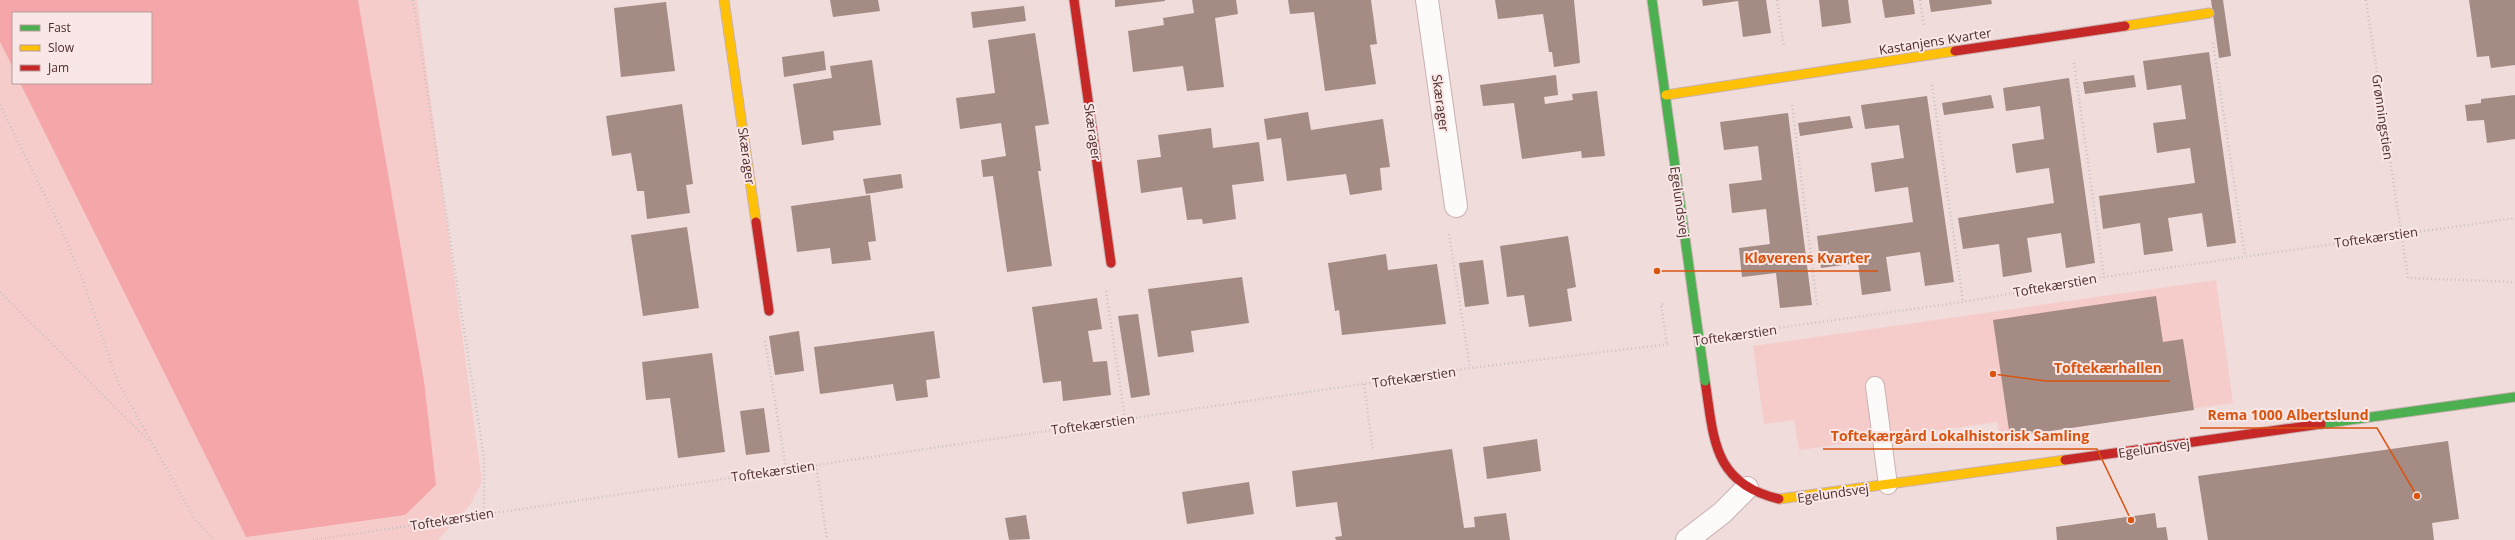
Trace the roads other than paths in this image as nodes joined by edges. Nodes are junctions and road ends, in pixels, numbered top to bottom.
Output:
1 (724, 0) edge
2 (1074, 0) edge
3 (1427, 0) edge
4 (1652, 0) edge
5 (2209, 13) road end
6 (1666, 95) junction
7 (1456, 206) road end
8 (1111, 263) road end
9 (770, 311) road end
10 (1875, 386) dead end
11 (2515, 398) edge
12 (1888, 485) junction
13 (1747, 488) junction
14 (1687, 540) edge

1 - 9 street, Skærager
2 - 8 street, Skærager
3 - 7 street, Skærager
4 - 6 street, Egelundsvej
5 - 6 street, Kastanjens Kvarter
6 - 13 street, Egelundsvej, bridge
10 - 12 lane
11 - 12 street, Egelundsvej
12 - 13 street, Egelundsvej
13 - 14 street

